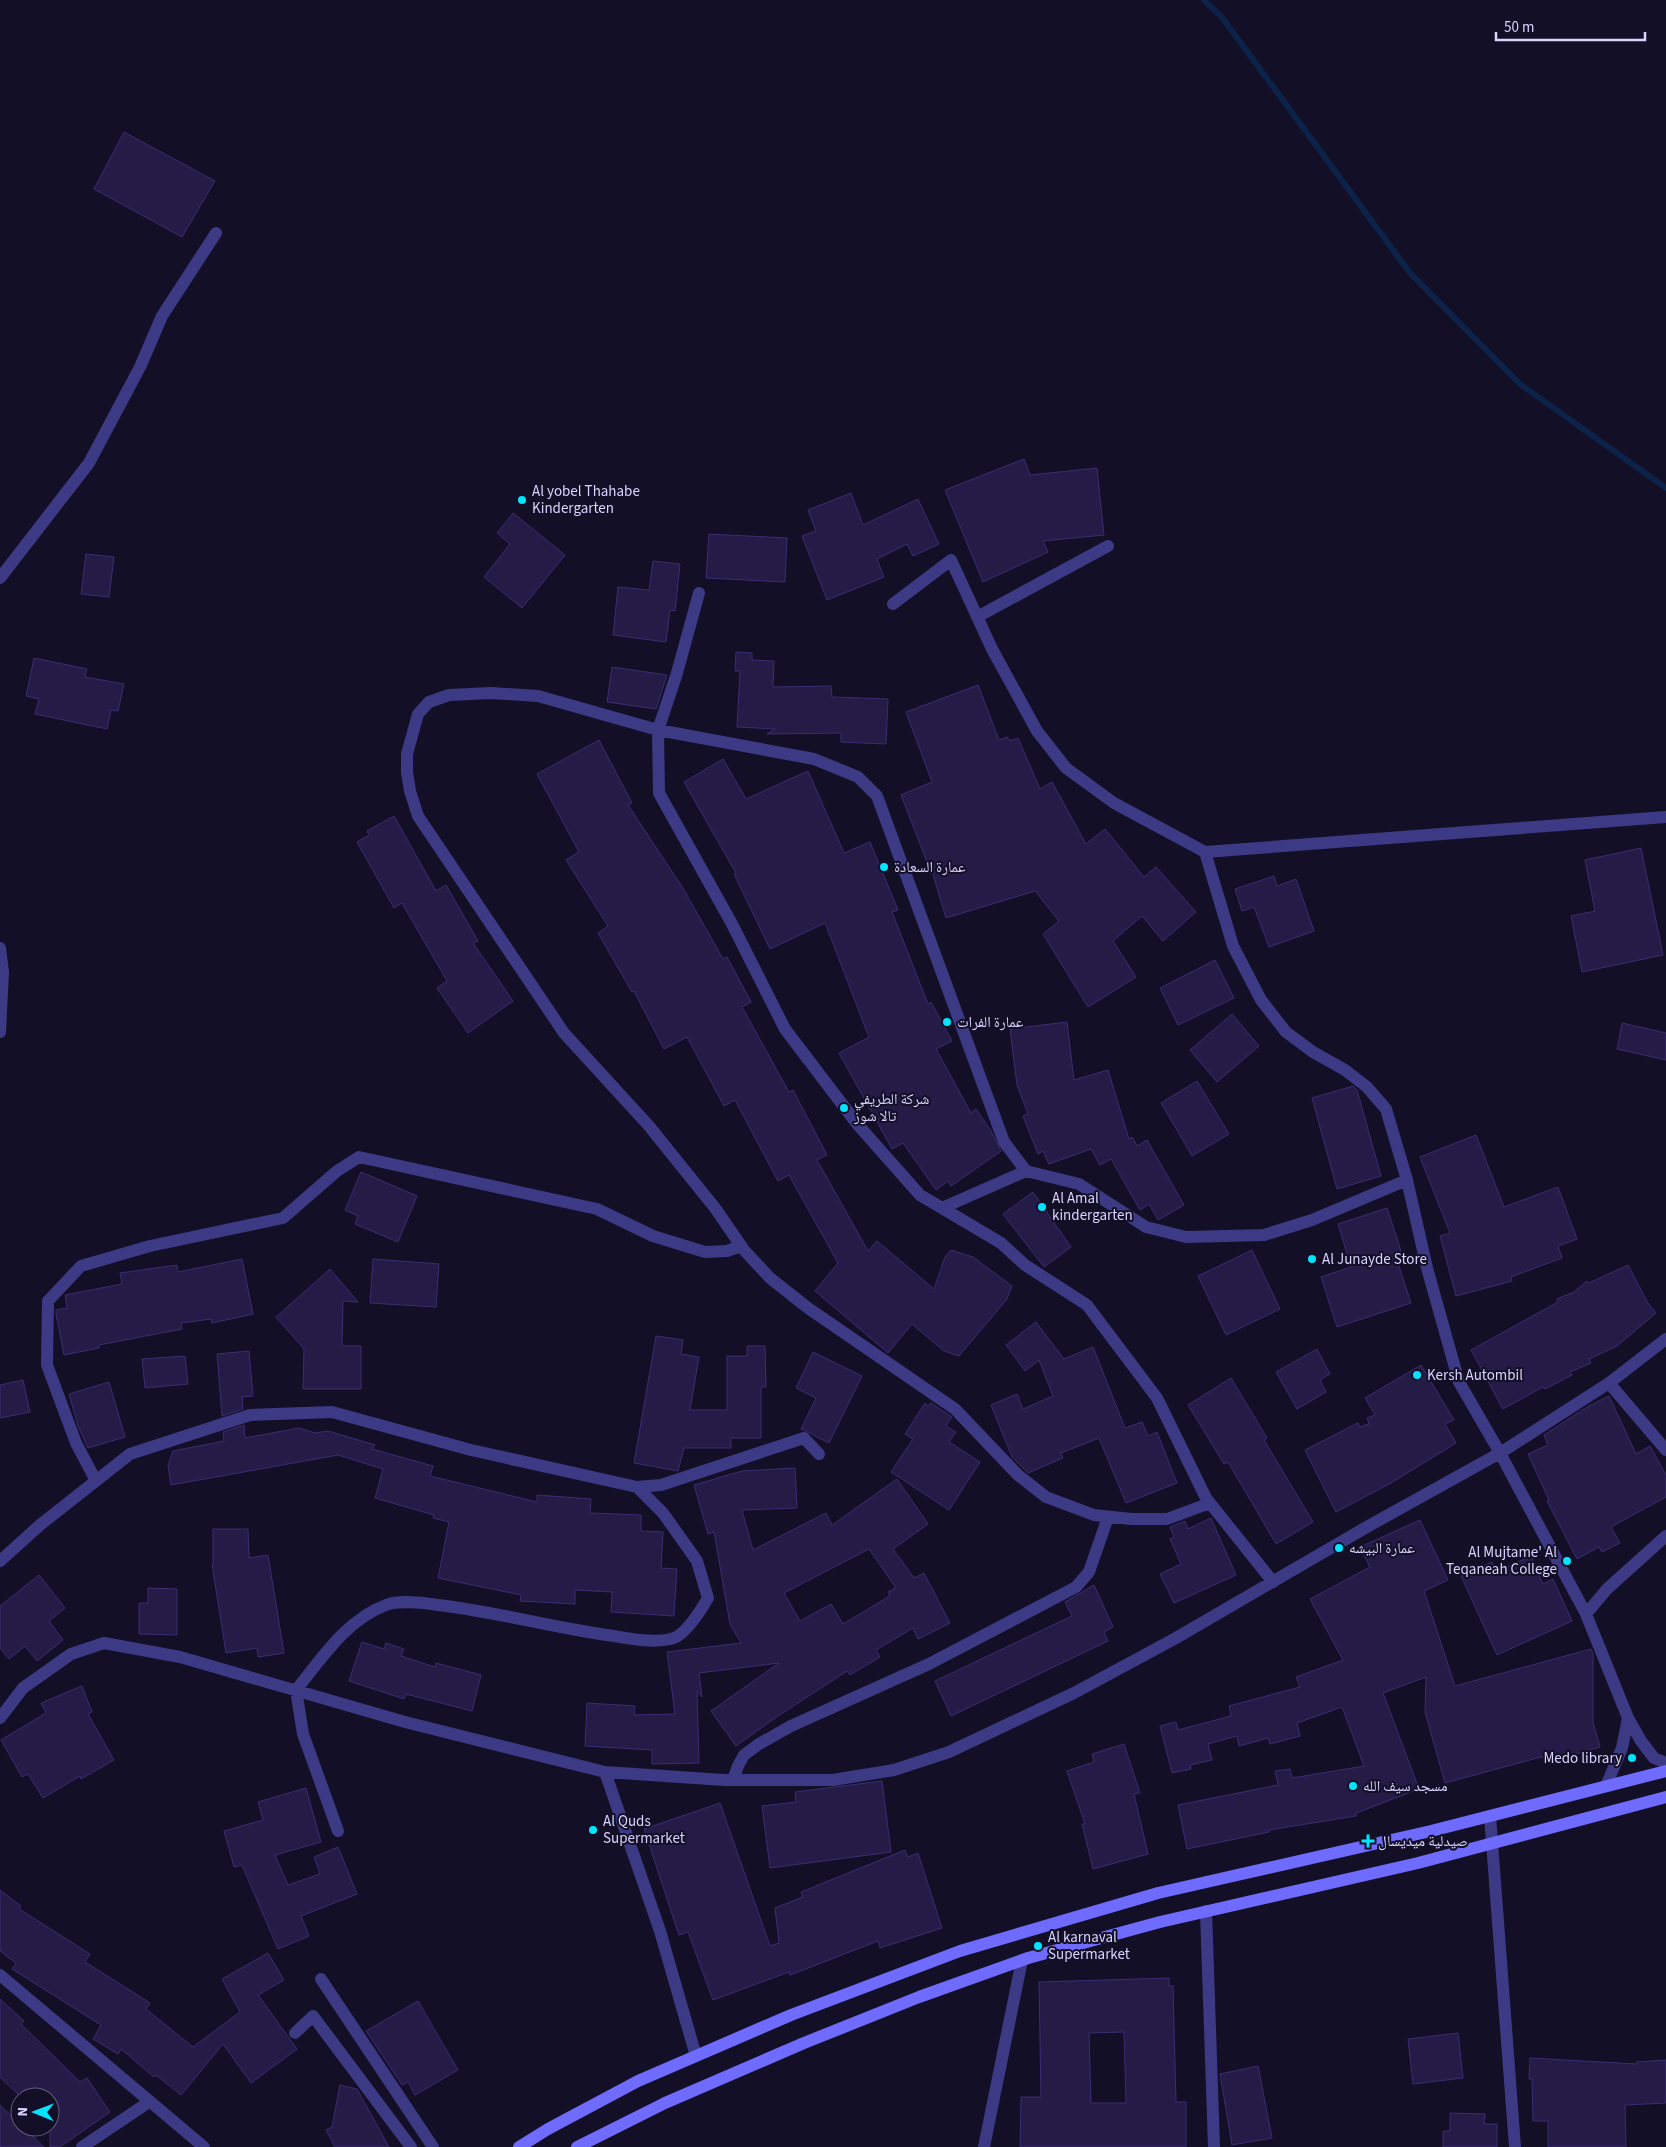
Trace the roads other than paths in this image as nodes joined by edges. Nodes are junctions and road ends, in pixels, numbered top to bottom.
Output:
1 (216, 233) dead end
2 (1108, 546) dead end
3 (0, 578) edge
4 (699, 593) dead end
5 (893, 604) dead end
6 (977, 617) junction
7 (658, 730) junction
8 (1666, 817) edge
9 (1205, 852) junction
10 (0, 948) edge
11 (0, 1032) edge
12 (1026, 1171) junction
13 (1407, 1180) junction
14 (942, 1208) junction
15 (741, 1246) junction
16 (1666, 1339) edge
17 (1609, 1383) junction
18 (1666, 1450) edge
19 (1500, 1453) junction
20 (819, 1454) dead end
21 (96, 1481) junction
22 (636, 1488) junction
23 (1210, 1503) junction
24 (1108, 1517) junction
25 (1666, 1536) edge
26 (0, 1561) edge
27 (1273, 1582) junction
28 (1586, 1614) junction
29 (296, 1690) junction
30 (0, 1718) edge
31 (1628, 1718) junction
32 (1666, 1763) edge
33 (1666, 1771) edge
34 (605, 1772) junction
35 (733, 1780) junction
36 (1606, 1786) junction
37 (1666, 1797) edge
38 (1490, 1816) junction
39 (338, 1831) dead end
40 (1493, 1843) junction
41 (1206, 1911) junction
42 (1022, 1960) junction
43 (0, 1975) edge
44 (321, 1980) dead end
45 (295, 2033) dead end
46 (696, 2056) junction
47 (149, 2102) junction
48 (82, 2147) edge
49 (204, 2147) edge
50 (411, 2147) edge
51 (434, 2147) edge
52 (519, 2147) edge
53 (577, 2147) edge
54 (984, 2147) edge
55 (1214, 2147) edge
56 (1515, 2147) edge

1 - 3 street
2 - 6 street
4 - 7 street
5 - 6 street
6 - 9 street
7 - 12 street
7 - 14 street
7 - 15 street
8 - 9 street
9 - 13 street
10 - 11 street
12 - 13 street
12 - 14 street
13 - 19 street
14 - 23 street
15 - 21 street
15 - 24 street
16 - 17 street
17 - 18 street
17 - 19 street
19 - 27 street
19 - 28 street
20 - 22 street
21 - 22 street
21 - 26 street
22 - 29 street
23 - 24 street
23 - 27 street
24 - 35 street
25 - 28 street
27 - 35 street
28 - 31 street
29 - 30 street
29 - 34 street
29 - 39 street
31 - 32 street
31 - 36 street
33 - 36 main road
34 - 35 street
34 - 46 street
36 - 38 main road
37 - 40 main road
38 - 40 street
38 - 46 main road
40 - 41 main road
40 - 56 street
41 - 42 main road
41 - 55 street
42 - 53 main road
42 - 54 street
43 - 47 street
44 - 51 street
45 - 50 street
46 - 52 main road
47 - 48 street
47 - 49 street

